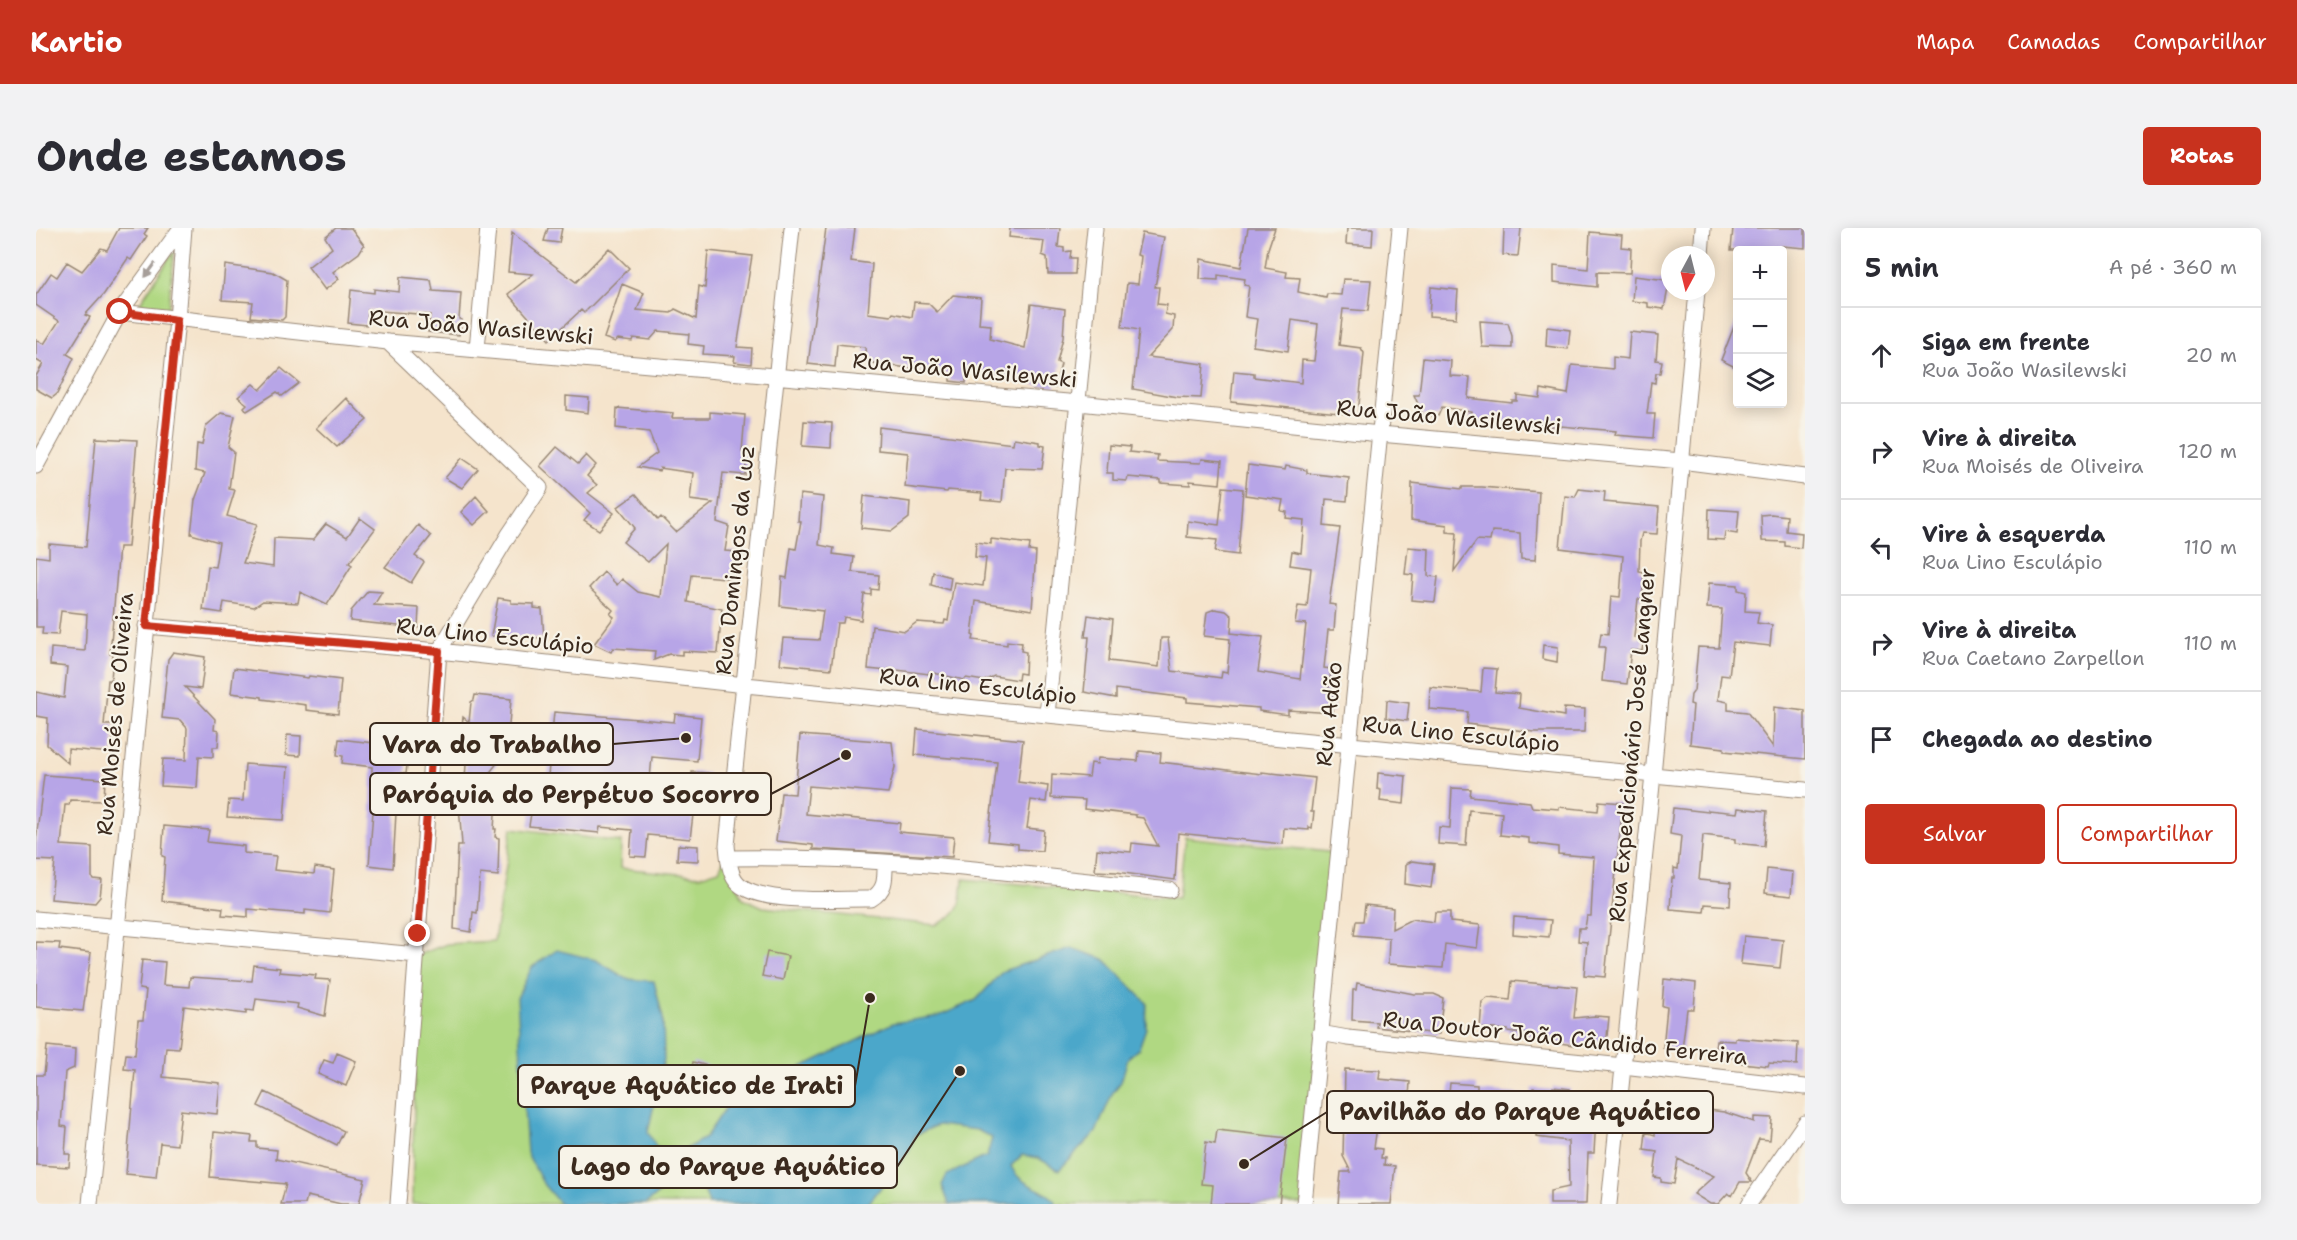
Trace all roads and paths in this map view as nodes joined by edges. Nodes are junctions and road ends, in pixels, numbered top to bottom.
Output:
1 (182, 228) edge
2 (488, 228) edge
3 (792, 228) edge
4 (1095, 228) edge
5 (1401, 228) edge
6 (1703, 228) edge
7 (1702, 246) edge
8 (1696, 300) edge
9 (120, 312) junction
10 (177, 320) junction
11 (388, 342) junction
12 (477, 349) junction
13 (777, 376) junction
14 (1079, 403) junction
15 (1380, 434) junction
16 (1681, 461) junction
17 (36, 466) edge
18 (1805, 477) edge
19 (146, 626) junction
20 (439, 651) junction
21 (745, 685) junction
22 (1047, 715) junction
23 (1348, 745) junction
24 (1653, 775) junction
25 (1805, 790) edge
26 (729, 858) junction
27 (885, 863) junction
28 (1170, 890) dead end
29 (36, 919) edge
30 (118, 926) junction
31 (417, 955) junction
32 (1320, 1033) junction
33 (1623, 1065) junction
34 (1805, 1087) edge
35 (1805, 1123) edge
36 (90, 1204) edge
37 (398, 1204) edge
38 (1304, 1204) edge
39 (1609, 1204) edge
40 (1749, 1204) edge

1 -> 9 street
1 - 10 street, Rua Moisés de Oliveira
2 - 12 street
3 - 13 street, Rua Domingos da Luz
4 - 14 street
5 - 15 street, Rua Adão
6 - 7 street
8 - 16 street, Rua Expedicionário José Langner
9 - 10 street, Rua João Wasilewski
9 - 17 street
10 - 11 street, Rua João Wasilewski
10 - 19 street, Rua Moisés de Oliveira
11 - 12 street, Rua João Wasilewski
11 - 20 street
12 - 13 street, Rua João Wasilewski
13 - 14 street, Rua João Wasilewski
13 - 21 street, Rua Domingos da Luz
14 - 15 street, Rua João Wasilewski
14 - 22 street
15 - 16 street, Rua João Wasilewski
15 - 23 street, Rua Adão
16 - 18 street, Rua João Wasilewski
16 - 24 street, Rua Expedicionário José Langner
19 - 20 street, Rua Lino Esculápio
19 - 30 street, Rua Moisés de Oliveira
20 - 21 street, Rua Lino Esculápio
20 - 31 street
21 - 22 street, Rua Lino Esculápio
21 - 26 street, Rua Domingos da Luz
22 - 23 street, Rua Lino Esculápio
23 - 24 street, Rua Lino Esculápio
23 - 32 street, Rua Adão
24 - 25 street, Rua Lino Esculápio
24 - 33 street, Rua Expedicionário José Langner
26 - 27 street
26 - 27 street, Rua Domingos da Luz
27 - 28 street
29 - 30 street
30 - 31 street
30 - 36 street, Rua Moisés de Oliveira
31 - 37 street
32 - 33 street, Rua Doutor João Cândido Ferreira
32 - 38 street, Rua Adão
33 - 34 street, Rua Doutor João Cândido Ferreira
33 - 39 street, Rua Expedicionário José Langner
35 - 40 street

